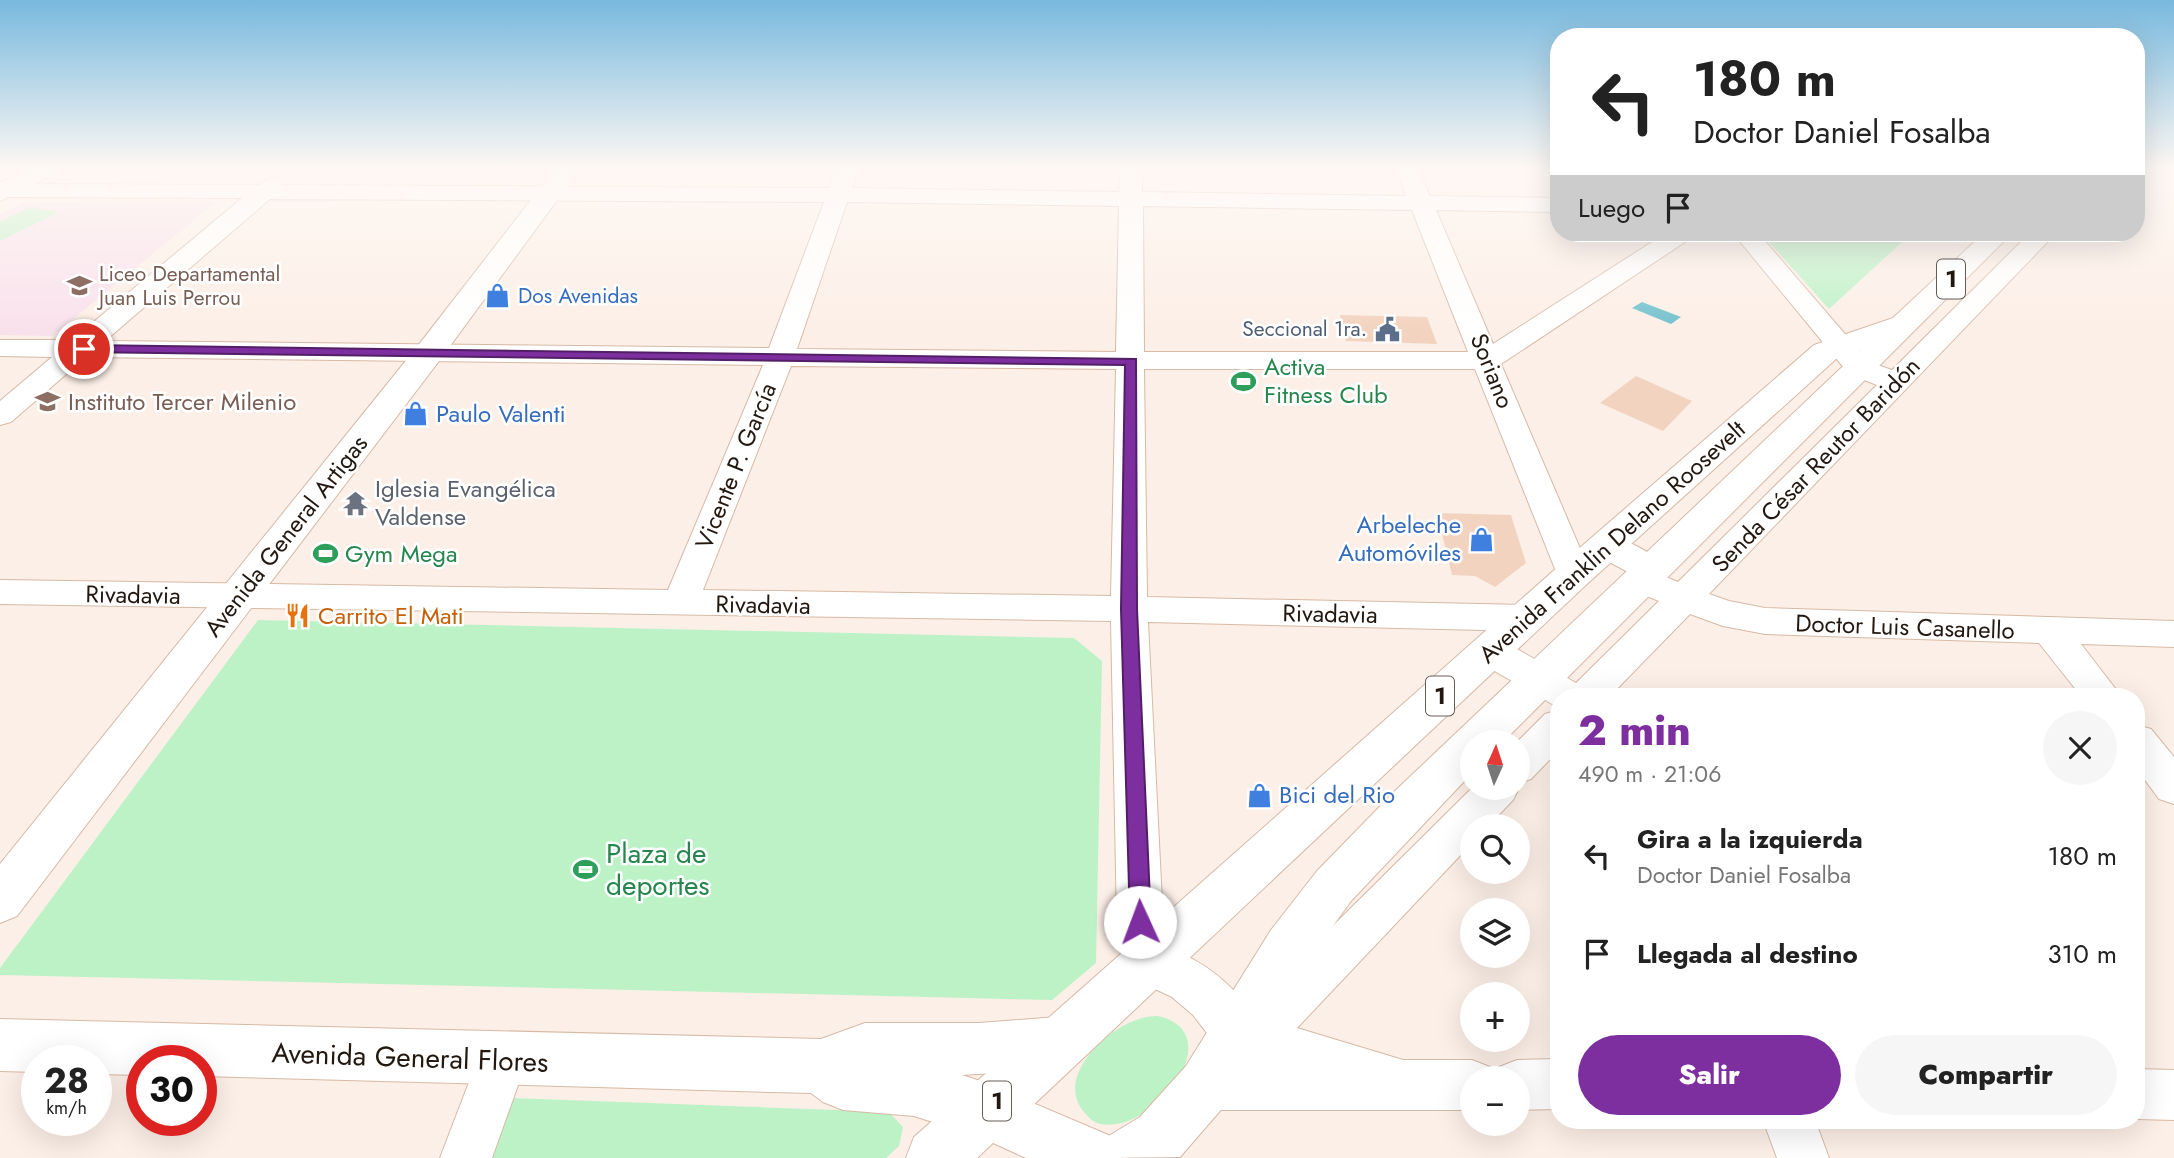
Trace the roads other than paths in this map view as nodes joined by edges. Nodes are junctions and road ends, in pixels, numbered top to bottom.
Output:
1 (228, 223) edge
2 (527, 223) edge
3 (828, 223) edge
4 (1131, 223) edge
5 (1429, 223) edge
6 (1668, 242) edge
7 (1752, 242) edge
8 (1990, 242) edge
9 (2035, 242) edge
10 (0, 348) edge
11 (78, 349) junction
12 (428, 354) junction
13 (1841, 356) junction
14 (780, 358) junction
15 (1488, 360) junction
16 (1132, 361) junction
17 (1897, 383) junction
18 (0, 416) edge
19 (1606, 546) junction
20 (1574, 574) junction
21 (1648, 576) junction
22 (0, 593) edge
23 (239, 597) junction
24 (1684, 599) junction
25 (680, 604) junction
26 (1129, 609) junction
27 (1526, 618) junction
28 (2051, 632) junction
29 (2174, 635) edge
30 (1490, 651) junction
31 (1554, 688) edge
32 (1595, 688) edge
33 (2096, 688) edge
34 (1550, 691) edge
35 (1493, 730) edge
36 (1550, 734) edge
37 (2145, 750) edge
38 (1530, 755) edge
39 (1460, 757) edge
40 (2174, 787) edge
41 (1486, 800) edge
42 (0, 901) edge
43 (1149, 962) junction
44 (1245, 1036) junction
45 (1058, 1043) junction
46 (0, 1045) edge
47 (502, 1060) junction
48 (821, 1066) junction
49 (1460, 1084) edge
50 (1530, 1084) edge
51 (1550, 1084) edge
52 (1206, 1085) junction
53 (1403, 1085) junction
54 (2145, 1094) edge
55 (2174, 1095) edge
56 (986, 1111) junction
57 (1792, 1129) edge
58 (466, 1158) edge
59 (935, 1158) edge
60 (1092, 1158) edge
61 (1128, 1158) edge
62 (1803, 1158) edge

1 - 11 street
2 - 12 main road, Avenida General Artigas
3 - 14 street, Vicente P. García
4 - 16 street
5 - 15 street, Soriano
6 - 15 street
7 - 13 street
8 - 13 main road, Avenida Franklin Delano Roosevelt / 1
9 - 17 street, Senda César Reutor Baridón
10 - 11 street
11 - 12 street
11 - 18 street
12 - 14 street
12 - 23 main road, Avenida General Artigas
13 - 17 street
13 - 19 main road, Avenida Franklin Delano Roosevelt / 1
13 - 21 main road, Avenida Franklin Delano Roosevelt / 1
14 - 16 street
14 - 25 street, Vicente P. García
15 - 16 street
15 - 20 street, Soriano
16 - 26 street
17 - 24 street, Senda César Reutor Baridón
19 - 20 main road, Avenida Franklin Delano Roosevelt / 1
19 - 21 street, Doctor Luis Casanello
20 - 27 main road, Avenida Franklin Delano Roosevelt / 1
21 - 24 street, Doctor Luis Casanello
21 - 31 main road, Avenida Franklin Delano Roosevelt / 1
22 - 23 street, Rivadavia
23 - 25 street, Rivadavia
23 - 42 main road, Avenida General Artigas
24 - 28 street, Doctor Luis Casanello
24 - 32 street, Senda César Reutor Baridón
25 - 26 street, Rivadavia
26 - 27 street, Rivadavia
26 - 43 street
27 - 30 main road, Avenida Franklin Delano Roosevelt / 1
28 - 29 street, Doctor Luis Casanello
28 - 33 street
30 - 31 street
30 - 43 main road, Avenida Franklin Delano Roosevelt / 1
34 - 35 main road, Avenida Franklin Delano Roosevelt / 1
36 - 38 street
37 - 40 street
39 - 44 main road, Avenida Franklin Delano Roosevelt / 1
41 - 44 street
43 - 44 street
43 - 45 main road, Avenida Franklin Delano Roosevelt / 1
44 - 52 main road, Avenida Franklin Delano Roosevelt / 1
44 - 53 street
45 - 48 main road, Avenida General Flores
45 - 56 main road, 1
46 - 47 main road, Avenida General Flores
47 - 48 main road, Avenida General Flores
47 - 58 street
48 - 56 main road, Avenida General Flores
49 - 53 street
50 - 51 street
52 - 53 street
52 - 61 main road, Avenida Franklin Delano Roosevelt / 1
54 - 55 street
56 - 59 main road, 1
56 - 60 main road, Avenida General Flores
57 - 62 street

